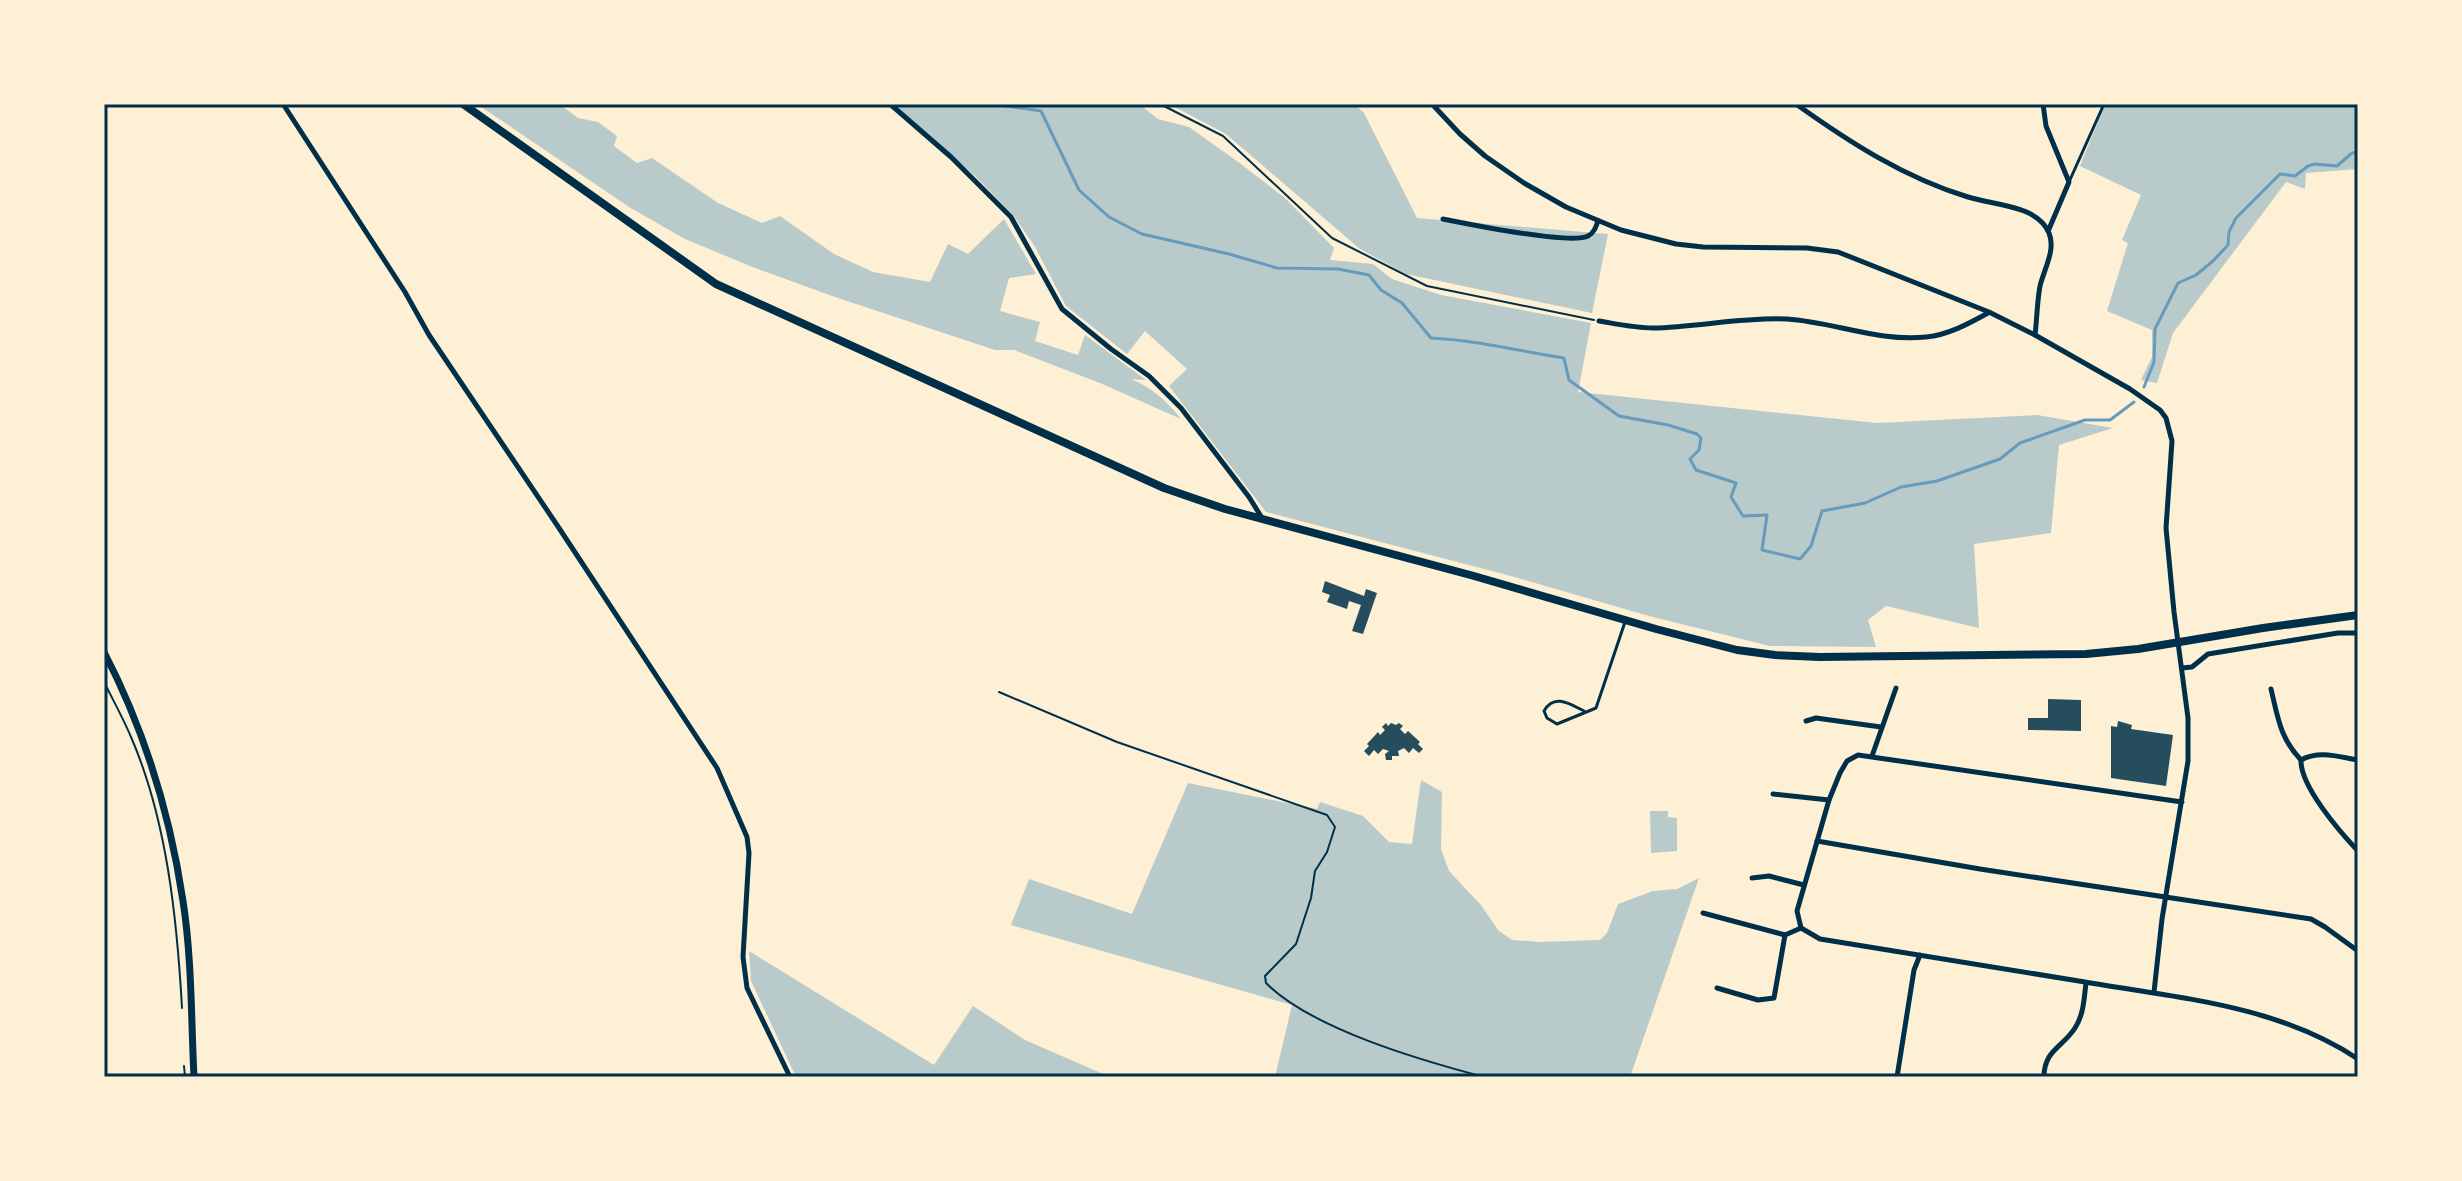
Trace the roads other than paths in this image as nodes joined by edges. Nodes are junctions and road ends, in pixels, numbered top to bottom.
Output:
1 (283, 104) edge
2 (463, 104) edge
3 (890, 104) edge
4 (1432, 104) edge
5 (1796, 104) edge
6 (2043, 104) edge
7 (2104, 104) edge
8 (2069, 182) junction
9 (1443, 219) dead end
10 (1598, 221) junction
11 (2048, 230) junction
12 (1989, 312) junction
13 (1599, 321) road end
14 (2035, 335) junction
15 (1262, 519) junction
16 (2358, 615) edge
17 (1625, 620) junction
18 (2358, 633) edge
19 (2178, 642) junction
20 (104, 652) edge
21 (2182, 668) junction
22 (1896, 688) dead end
23 (2271, 689) dead end
24 (1584, 711) junction
25 (1806, 721) dead end
26 (1881, 727) junction
27 (1872, 756) junction
28 (2301, 760) junction
29 (2358, 760) edge
30 (1773, 794) dead end
31 (1829, 800) junction
32 (2182, 802) junction
33 (1817, 841) junction
34 (2358, 851) edge
35 (1752, 878) dead end
36 (1804, 885) junction
37 (2167, 898) junction
38 (1703, 913) dead end
39 (1801, 928) junction
40 (1785, 935) junction
41 (2358, 951) edge
42 (1920, 955) junction
43 (2086, 983) junction
44 (1717, 988) dead end
45 (2154, 992) junction
46 (2358, 1059) edge
47 (194, 1077) edge
48 (790, 1077) edge
49 (1897, 1077) edge
50 (2044, 1077) edge

1 - 48 street
2 - 15 main road
3 - 15 street
4 - 10 street
5 - 11 street
6 - 8 street
7 - 8 lane
8 - 11 street
9 - 10 street
10 - 12 street
11 - 14 street
12 - 13 street
12 - 14 street
14 - 19 street
15 - 17 main road
16 - 19 main road
17 - 19 main road
17 - 24 lane
18 - 21 street
19 - 21 street
20 - 47 street
21 - 32 street
22 - 26 street
23 - 28 street
24 - 24 lane
25 - 26 street
26 - 27 street
27 - 31 street
27 - 32 street
28 - 29 street
28 - 34 street
30 - 31 street
31 - 33 street
32 - 37 street
33 - 36 street
33 - 37 street
35 - 36 street
36 - 39 street
37 - 41 street
37 - 45 street
38 - 40 street
39 - 40 street
39 - 42 street
40 - 44 street
42 - 43 street
42 - 49 street
43 - 45 street
43 - 50 street
45 - 46 street

